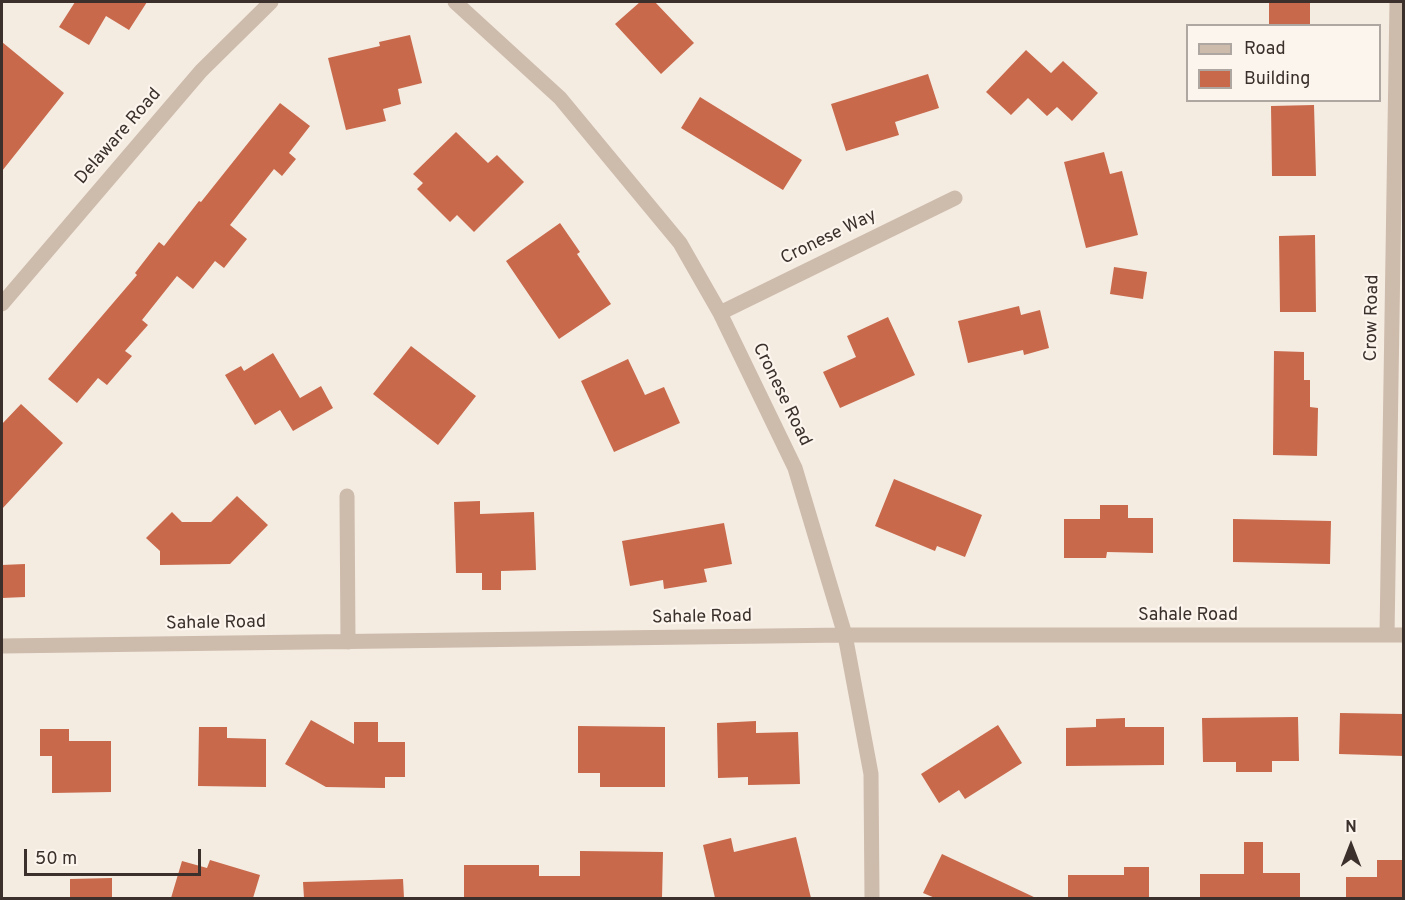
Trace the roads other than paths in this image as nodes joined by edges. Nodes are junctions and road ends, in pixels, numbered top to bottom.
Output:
1 (271, 2) edge
2 (455, 2) edge
3 (1397, 2) edge
4 (955, 198) dead end
5 (2, 304) edge
6 (720, 313) junction
7 (347, 496) dead end
8 (1404, 634) edge
9 (845, 635) junction
10 (1387, 635) junction
11 (348, 642) junction
12 (2, 646) edge
13 (872, 898) edge

1 - 5 street, Delaware Road
2 - 6 street, Cronese Road
3 - 10 street, Crow Road
4 - 6 street, Cronese Way
6 - 9 street, Cronese Road
7 - 11 street
8 - 10 street, Sahale Road
9 - 10 street, Sahale Road
9 - 11 street, Sahale Road
9 - 13 street, Cronese Road
11 - 12 street, Sahale Road

